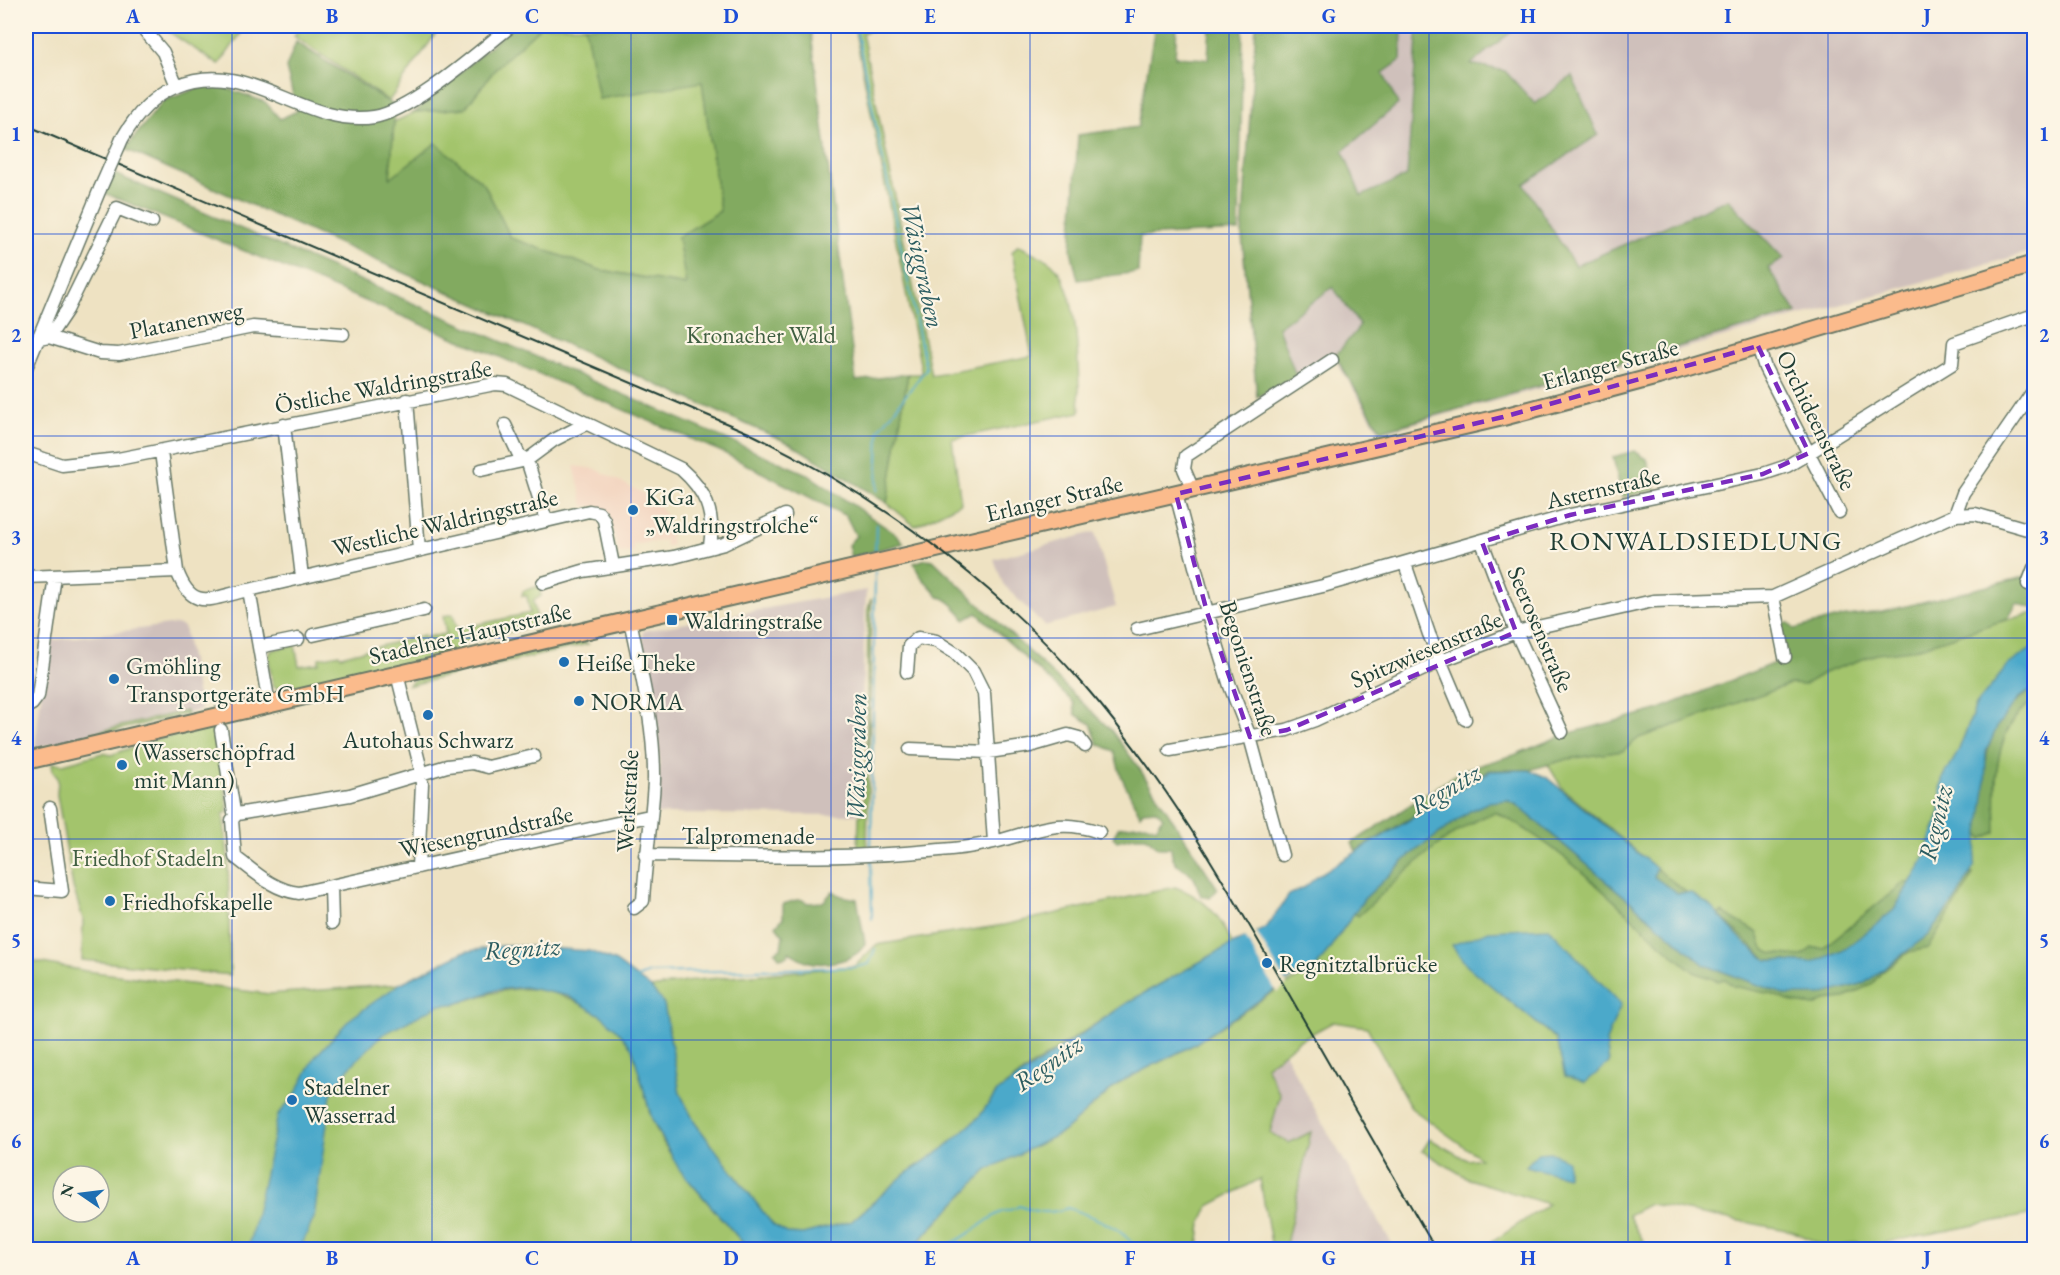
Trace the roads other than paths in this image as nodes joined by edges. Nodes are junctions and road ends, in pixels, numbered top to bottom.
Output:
1 (141, 26) edge
2 (511, 26) edge
3 (177, 86) junction
4 (152, 222) dead end
5 (2034, 264) edge
6 (2034, 315) edge
7 (344, 334) dead end
8 (44, 338) junction
9 (1758, 346) junction
10 (1332, 360) dead end
11 (26, 368) edge
12 (2034, 390) edge
13 (407, 400) junction
14 (587, 423) junction
15 (284, 425) junction
16 (505, 425) dead end
17 (161, 452) junction
18 (26, 453) edge
19 (1809, 453) junction
20 (527, 460) junction
21 (481, 470) dead end
22 (1184, 492) junction
23 (1839, 512) dead end
24 (785, 515) dead end
25 (1955, 515) junction
26 (546, 520) junction
27 (2034, 531) edge
28 (1482, 542) junction
29 (710, 546) junction
30 (419, 550) junction
31 (926, 553) joint
32 (1405, 564) junction
33 (613, 565) junction
34 (2034, 568) edge
35 (177, 571) junction
36 (55, 576) junction
37 (302, 577) junction
38 (26, 578) edge
39 (543, 583) dead end
40 (2028, 584) dead end
41 (249, 590) junction
42 (1773, 597) junction
43 (424, 610) dead end
44 (1207, 612) junction
45 (630, 620) junction
46 (1137, 628) dead end
47 (1516, 632) junction
48 (313, 635) dead end
49 (298, 639) dead end
50 (259, 647) junction
51 (1785, 657) dead end
52 (1441, 661) junction
53 (907, 672) dead end
54 (397, 674) junction
55 (269, 704) junction
56 (26, 707) edge
57 (1465, 719) dead end
58 (221, 730) dead end
59 (1562, 732) dead end
60 (1250, 736) junction
61 (1085, 746) dead end
62 (910, 749) dead end
63 (1170, 750) dead end
64 (989, 752) junction
65 (534, 756) dead end
66 (26, 761) edge
67 (421, 775) junction
68 (50, 808) dead end
69 (237, 814) junction
70 (650, 816) junction
71 (1100, 832) dead end
72 (994, 842) junction
73 (645, 855) junction
74 (1282, 855) dead end
75 (418, 867) junction
76 (331, 886) junction
77 (26, 888) edge
78 (634, 908) dead end
79 (332, 923) dead end

1 - 3 street
2 - 3 street
3 - 8 street, bridge
4 - 8 street
5 - 9 main road, Erlanger Straße
6 - 19 street, Asternstraße
7 - 8 street, Platanenweg
8 - 11 street
9 - 19 street, Orchideenstraße
9 - 22 main road, Erlanger Straße
10 - 22 street
12 - 25 street
13 - 14 street, Östliche Waldringstraße
13 - 15 street, Östliche Waldringstraße
13 - 30 street
14 - 20 street
14 - 29 street, Östliche Waldringstraße
15 - 17 street, Östliche Waldringstraße
15 - 37 street
16 - 20 street
17 - 18 street, Östliche Waldringstraße
17 - 35 street
19 - 23 street, Orchideenstraße
19 - 28 street, Asternstraße
20 - 21 street
20 - 26 street
22 - 31 main road, Erlanger Straße
22 - 44 street, Begonienstraße
24 - 29 street
25 - 27 street
25 - 42 street, Spitzwiesenstraße
26 - 30 street, Westliche Waldringstraße
26 - 33 street, Westliche Waldringstraße
28 - 32 street, Asternstraße
28 - 47 street, Seerosenstraße
29 - 33 street
30 - 37 street, Westliche Waldringstraße
31 - 45 main road, Stadelner Hauptstraße
32 - 44 street, Asternstraße
32 - 52 street
33 - 39 street
34 - 40 street
35 - 36 street
35 - 41 street, Westliche Waldringstraße
36 - 38 street
36 - 56 street
37 - 41 street, Westliche Waldringstraße
41 - 50 street
42 - 47 street, Spitzwiesenstraße
42 - 51 street
43 - 48 street
44 - 46 street, Asternstraße
44 - 60 street, Begonienstraße
45 - 54 main road, Stadelner Hauptstraße
45 - 70 street, Werkstraße
47 - 52 street, Spitzwiesenstraße
47 - 59 street, Seerosenstraße
49 - 50 street
50 - 55 street
52 - 57 street
52 - 60 street, Spitzwiesenstraße
53 - 64 street
54 - 55 main road, Stadelner Hauptstraße
54 - 67 street
55 - 66 main road, Stadelner Hauptstraße
58 - 69 street
60 - 63 street, Spitzwiesenstraße
60 - 74 street, Begonienstraße
61 - 64 street
62 - 64 street
64 - 72 street
65 - 67 street
67 - 69 street
67 - 75 street
68 - 77 street
69 - 76 street, Wiesengrundstraße
70 - 73 street, Werkstraße
70 - 75 street, Wiesengrundstraße
71 - 72 street, Talpromenade
72 - 73 street, Talpromenade
73 - 78 street, Werkstraße
75 - 76 street, Wiesengrundstraße
76 - 79 street

